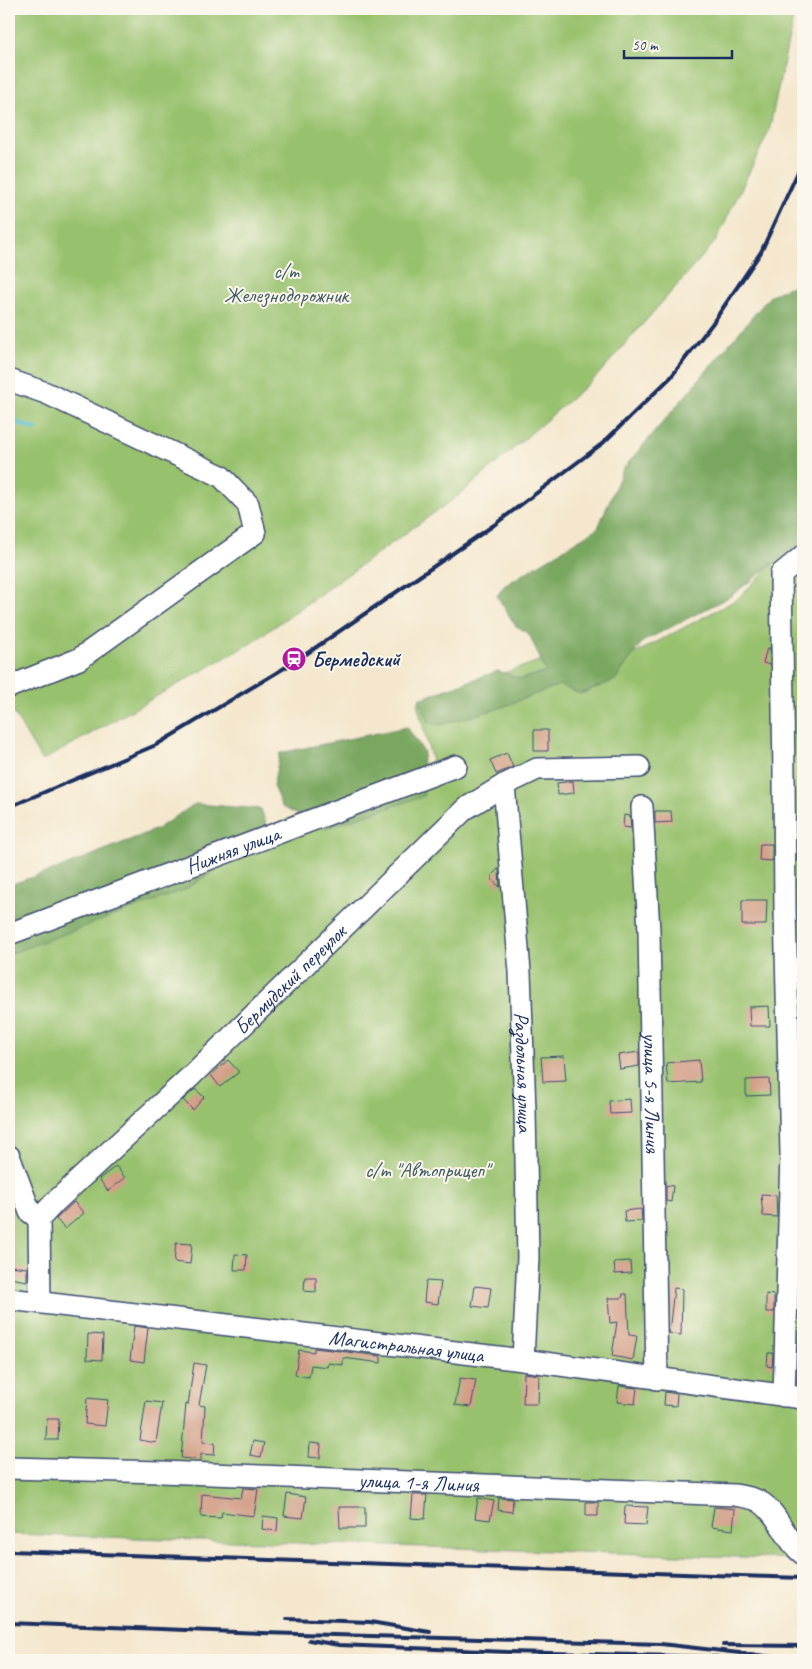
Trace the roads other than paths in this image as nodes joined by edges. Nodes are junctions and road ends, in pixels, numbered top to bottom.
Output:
1 (9, 380) edge
2 (803, 556) edge
3 (9, 686) edge
4 (456, 766) dead end
5 (639, 767) dead end
6 (504, 784) junction
7 (642, 807) dead end
8 (9, 934) edge
9 (9, 1156) edge
10 (39, 1219) junction
11 (9, 1299) edge
12 (40, 1302) junction
13 (523, 1360) junction
14 (657, 1379) junction
15 (794, 1397) edge
16 (9, 1468) edge
17 (803, 1554) edge

1 - 3 street
2 - 15 street
4 - 8 street, Нижняя улица
5 - 6 street, Бермудский переулок
6 - 10 street, Бермудский переулок
6 - 13 street, Раздольная улица
7 - 14 street, улица 5-я Линия
9 - 10 street
10 - 12 street
11 - 12 street, Магистральная улица
12 - 13 street, Магистральная улица
13 - 14 street, Магистральная улица
14 - 15 street, Магистральная улица
16 - 17 street, улица 1-я Линия

